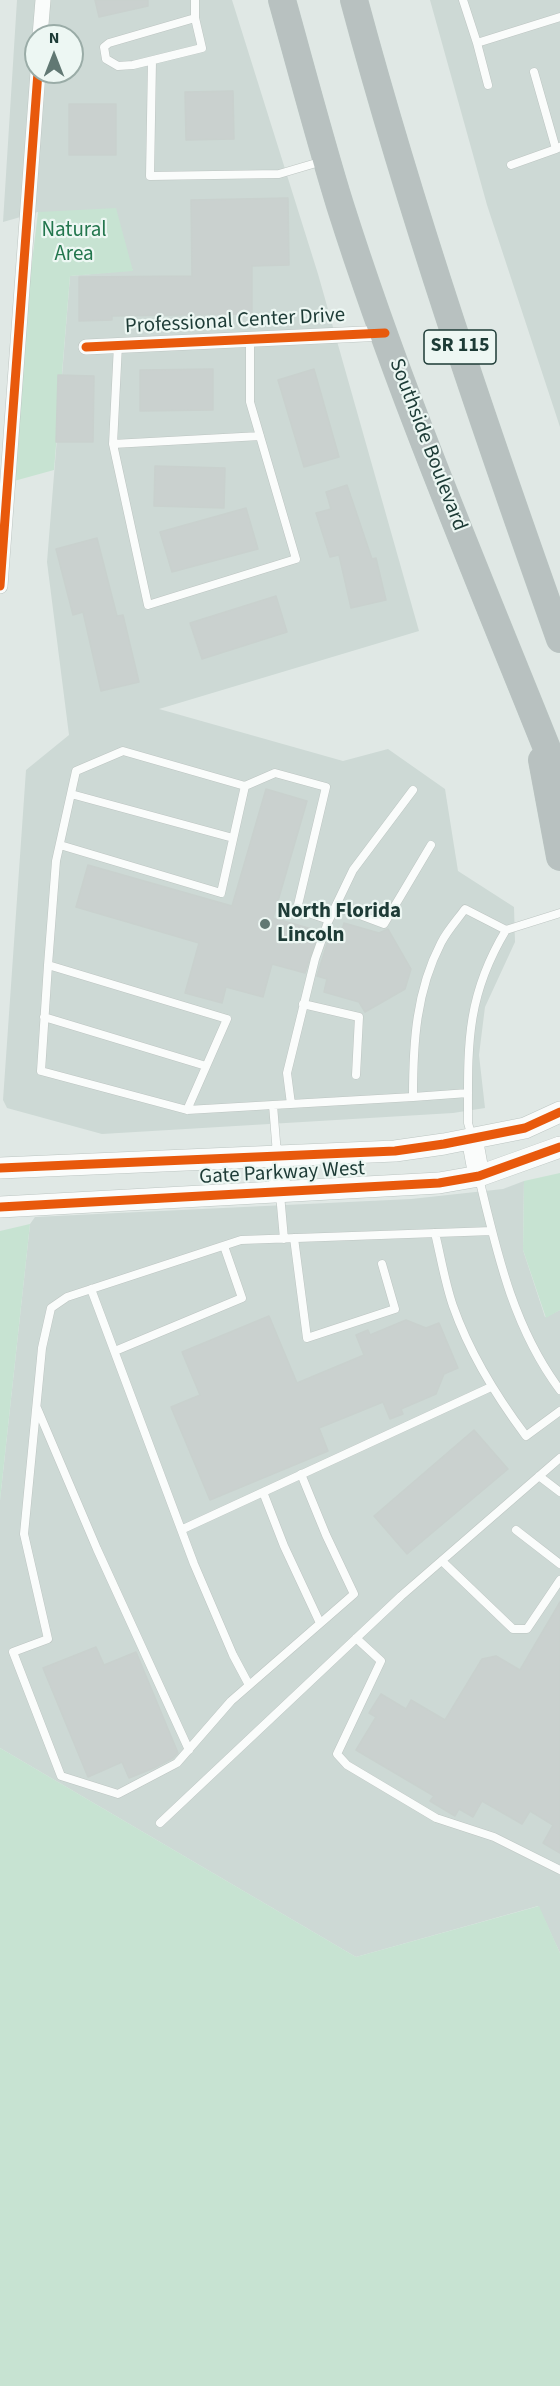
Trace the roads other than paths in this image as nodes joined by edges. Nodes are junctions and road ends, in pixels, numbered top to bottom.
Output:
1 (43, 0) edge
2 (195, 0) edge
3 (282, 0) edge
4 (354, 0) edge
5 (463, 0) edge
6 (560, 17) edge
7 (195, 18) junction
8 (41, 24) edge
9 (477, 43) junction
10 (152, 61) junction
11 (534, 72) dead end
12 (37, 84) edge
13 (488, 85) dead end
14 (558, 148) edge
15 (327, 160) junction
16 (511, 165) dead end
17 (385, 333) junction
18 (250, 339) junction
19 (118, 345) junction
20 (86, 347) dead end
21 (260, 436) junction
22 (113, 444) junction
23 (0, 586) edge
24 (560, 639) edge
25 (535, 717) junction
26 (560, 781) edge
27 (245, 786) junction
28 (413, 790) dead end
29 (71, 794) junction
30 (233, 838) junction
31 (60, 845) junction
32 (431, 845) dead end
33 (560, 857) edge
34 (336, 906) junction
35 (560, 913) edge
36 (329, 920) junction
37 (506, 930) junction
38 (48, 965) junction
39 (303, 1004) junction
40 (44, 1017) junction
41 (206, 1066) junction
42 (356, 1075) dead end
43 (468, 1093) junction
44 (412, 1096) junction
45 (291, 1104) junction
46 (273, 1105) junction
47 (187, 1110) junction
48 (560, 1112) edge
49 (472, 1138) junction
50 (560, 1147) edge
51 (277, 1155) junction
52 (0, 1168) edge
53 (478, 1176) junction
54 (280, 1192) junction
55 (0, 1207) edge
56 (492, 1231) junction
57 (435, 1233) junction
58 (294, 1238) junction
59 (284, 1239) junction
60 (224, 1246) junction
61 (382, 1264) dead end
62 (91, 1289) junction
63 (115, 1351) junction
64 (491, 1387) junction
65 (560, 1390) edge
66 (37, 1407) junction
67 (560, 1411) edge
68 (560, 1458) edge
69 (301, 1474) junction
70 (539, 1476) junction
71 (263, 1492) junction
72 (560, 1492) edge
73 (183, 1529) junction
74 (516, 1530) dead end
75 (442, 1561) junction
76 (560, 1564) edge
77 (560, 1580) edge
78 (320, 1623) junction
79 (356, 1638) junction
80 (249, 1685) junction
81 (189, 1750) junction
82 (160, 1823) dead end
83 (560, 1870) edge

1 - 8 street
2 - 7 lane
3 - 15 highway, Southside Boulevard / SR 115
4 - 24 highway, SR 115
5 - 9 lane
6 - 9 lane
7 - 10 lane
7 - 10 lane
9 - 13 lane
10 - 15 lane
11 - 14 lane
12 - 23 street
14 - 16 lane
15 - 17 highway, Southside Boulevard / SR 115
17 - 18 street, Professional Center Drive
17 - 25 highway, Southside Boulevard / SR 115
18 - 19 street, Professional Center Drive
18 - 21 lane
19 - 20 street, Professional Center Drive
19 - 22 lane
21 - 22 lane
21 - 22 lane
25 - 26 highway, Southside Boulevard / SR 115
25 - 33 highway
27 - 29 lane
27 - 30 lane
27 - 36 lane
28 - 34 lane
29 - 30 lane
29 - 31 lane
30 - 31 lane
31 - 38 lane
32 - 34 lane
34 - 36 lane
35 - 37 lane
36 - 39 lane
37 - 43 lane
37 - 44 lane
38 - 40 lane
38 - 41 lane
39 - 42 lane
39 - 45 lane
40 - 41 lane
40 - 47 lane
41 - 47 lane
43 - 44 lane
43 - 49 lane
44 - 45 lane
45 - 46 lane
46 - 47 lane
46 - 51 lane
48 - 49 main road, Gate Parkway West
49 - 51 main road, Gate Parkway West
49 - 53 main road
50 - 53 main road, Gate Parkway West
51 - 52 main road, Gate Parkway West
51 - 54 main road
53 - 54 main road, Gate Parkway West
53 - 56 lane
54 - 55 main road, Gate Parkway West
54 - 59 lane
56 - 57 lane
56 - 65 lane
57 - 58 lane
57 - 64 lane
58 - 59 lane
58 - 61 lane
59 - 60 lane
60 - 62 lane
60 - 63 lane
62 - 63 lane
62 - 66 lane
63 - 73 lane
64 - 67 lane
64 - 69 lane
66 - 81 lane
66 - 81 lane
68 - 70 lane
69 - 71 lane
69 - 78 lane
70 - 72 lane
70 - 75 lane
71 - 73 lane
71 - 78 lane
73 - 80 lane
74 - 76 lane
75 - 77 lane
75 - 79 lane
78 - 80 lane
79 - 82 lane
79 - 83 lane
80 - 81 lane

